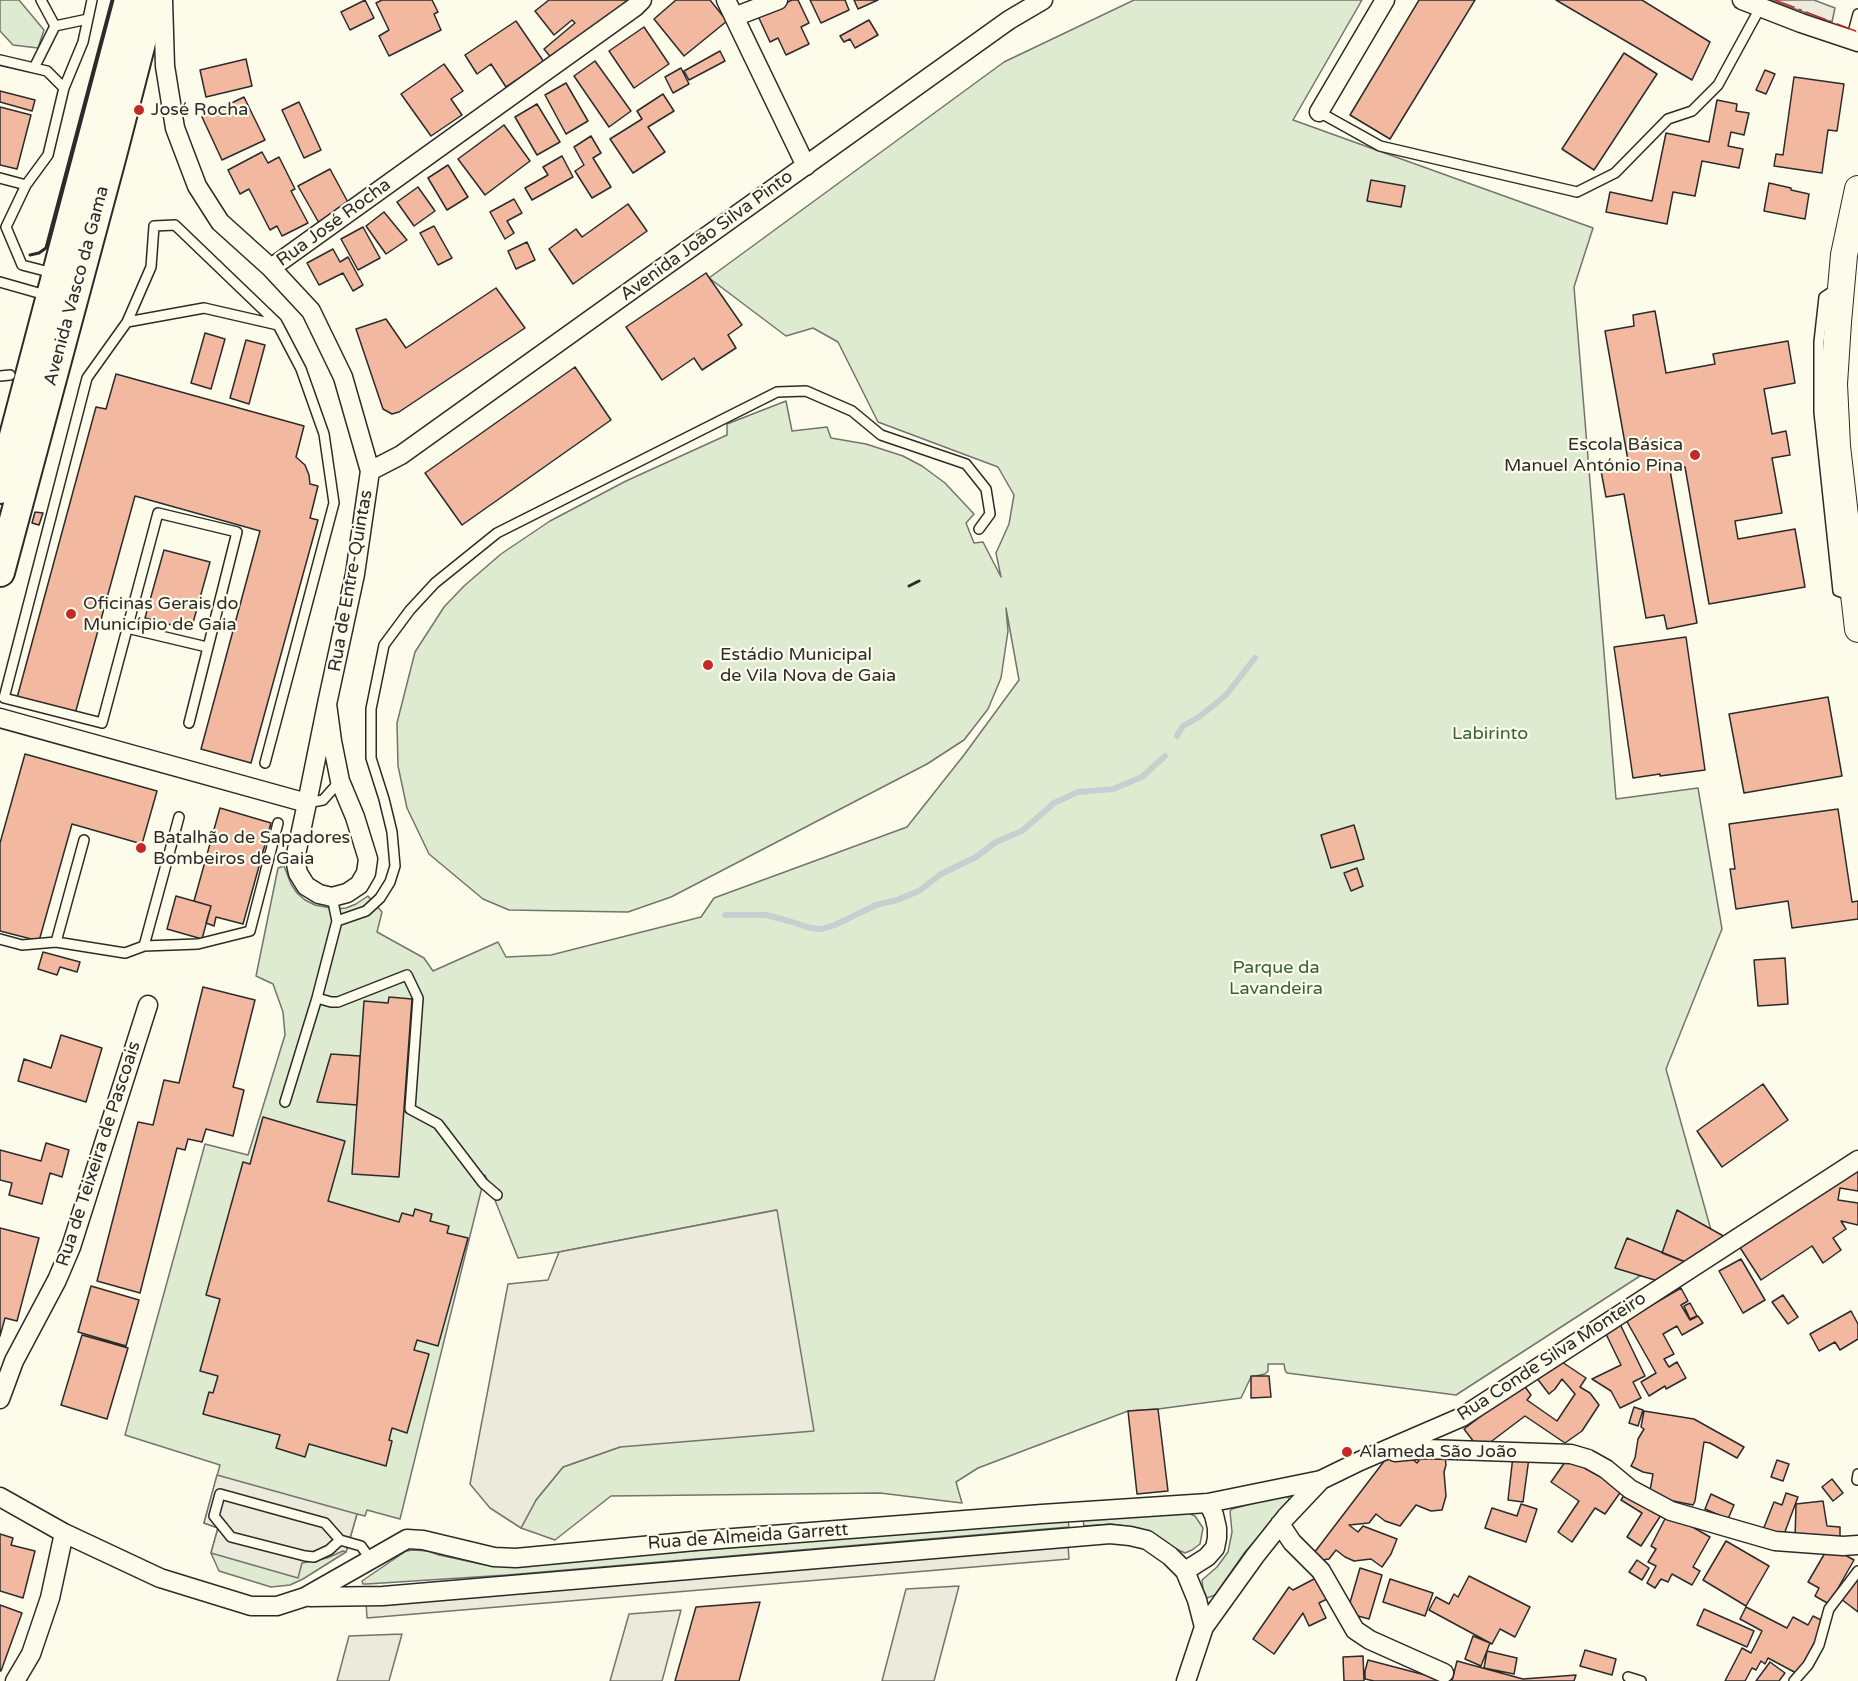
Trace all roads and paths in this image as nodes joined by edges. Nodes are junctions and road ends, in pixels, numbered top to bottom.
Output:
1 (41, 0) edge
2 (92, 0) edge
3 (129, 0) edge
4 (152, 0) edge
5 (163, 0) edge
6 (642, 0) edge
7 (726, 0) edge
8 (778, 0) edge
9 (1043, 0) edge
10 (1385, 0) edge
11 (1742, 0) edge
12 (1760, 8) junction
13 (1858, 14) edge
14 (734, 17) junction
15 (88, 19) junction
16 (55, 26) junction
17 (1854, 41) edge
18 (0, 60) edge
19 (34, 68) junction
20 (64, 88) junction
21 (1319, 112) joint
22 (806, 166) junction
23 (0, 178) edge
24 (26, 185) junction
25 (1858, 189) edge
26 (271, 268) junction
27 (0, 282) edge
28 (54, 286) junction
29 (127, 322) junction
30 (278, 325) junction
31 (10, 375) dead end
32 (0, 376) edge
33 (370, 471) junction
34 (0, 489) edge
35 (979, 529) dead end
36 (0, 572) edge
37 (127, 628) junction
38 (1858, 629) edge
39 (207, 647) junction
40 (327, 704) junction
41 (0, 718) edge
42 (189, 723) dead end
43 (265, 763) dead end
44 (340, 781) junction
45 (315, 801) junction
46 (180, 817) dead end
47 (278, 824) dead end
48 (84, 840) dead end
49 (332, 897) junction
50 (337, 921) junction
51 (0, 939) edge
52 (56, 942) junction
53 (144, 946) junction
54 (317, 998) junction
55 (148, 1005) dead end
56 (285, 1102) dead end
57 (1858, 1160) edge
58 (497, 1195) dead end
59 (0, 1399) edge
60 (1377, 1454) junction
61 (1322, 1480) junction
62 (0, 1497) edge
63 (1208, 1503) junction
64 (1280, 1524) junction
65 (64, 1533) junction
66 (340, 1540) junction
67 (1858, 1545) edge
68 (371, 1560) junction
69 (1185, 1571) junction
70 (1858, 1571) edge
71 (305, 1597) junction
72 (1204, 1627) junction
73 (1444, 1673) dead end
74 (1628, 1677) dead end
75 (15, 1681) edge
76 (1186, 1681) edge
77 (1641, 1681) edge
78 (1794, 1681) edge

1 - 16 lane
2 - 15 lane
3 - 28 main road, Avenida Vasco da Gama
4 - 36 main road, Avenida Vasco da Gama
5 - 26 street, Rua José Rocha
6 - 26 street, Rua José Rocha
7 - 14 street
8 - 14 street
9 - 22 street, Avenida João Silva Pinto
10 - 21 street
11 - 12 street
12 - 17 street
12 - 21 lane
13 - 17 lane
14 - 22 street
15 - 16 lane
15 - 20 lane
16 - 19 lane
18 - 19 lane
19 - 20 lane
20 - 24 lane
22 - 33 street, Avenida João Silva Pinto
23 - 24 lane
24 - 28 lane
25 - 38 main road
26 - 33 street, Rua de Entre-Quintas
27 - 28 lane
28 - 34 main road, Avenida Vasco da Gama
29 - 30 lane
29 - 30 lane
29 - 37 lane
30 - 43 lane
31 - 32 lane
33 - 40 street, Rua de Entre-Quintas
35 - 50 lane
37 - 39 lane
37 - 39 lane
39 - 42 lane
40 - 44 street, Rua de Entre-Quintas
40 - 45 street, Rua de Entre-Quintas
41 - 45 street
44 - 45 lane, Rua de Entre-Quintas
44 - 49 street, Rua de Entre-Quintas
45 - 49 street, Rua de Entre-Quintas
46 - 53 lane
47 - 53 lane
48 - 52 lane
49 - 50 lane
50 - 54 lane
51 - 52 lane
52 - 53 lane
54 - 56 lane
54 - 58 lane
55 - 59 street, Rua de Teixeira de Pascoais
57 - 60 street, Rua Conde Silva Monteiro
60 - 61 street, Rua Conde Silva Monteiro
60 - 67 street
61 - 63 street, Rua de Almeida Garrett
61 - 64 street, Rua Conde Silva Monteiro
62 - 65 street, Rua de Almeida Garrett
63 - 68 street, Rua de Almeida Garrett
63 - 69 street
64 - 72 street, Rua Conde Silva Monteiro
64 - 73 street
65 - 71 street, Rua de Almeida Garrett
65 - 75 street
66 - 66 lane
66 - 68 lane
68 - 71 street, Rua de Almeida Garrett
69 - 71 street, Rua de Almeida Garrett
69 - 72 street, Rua de Almeida Garrett
70 - 78 lane
72 - 76 street, Rua Conde Silva Monteiro
74 - 77 lane

